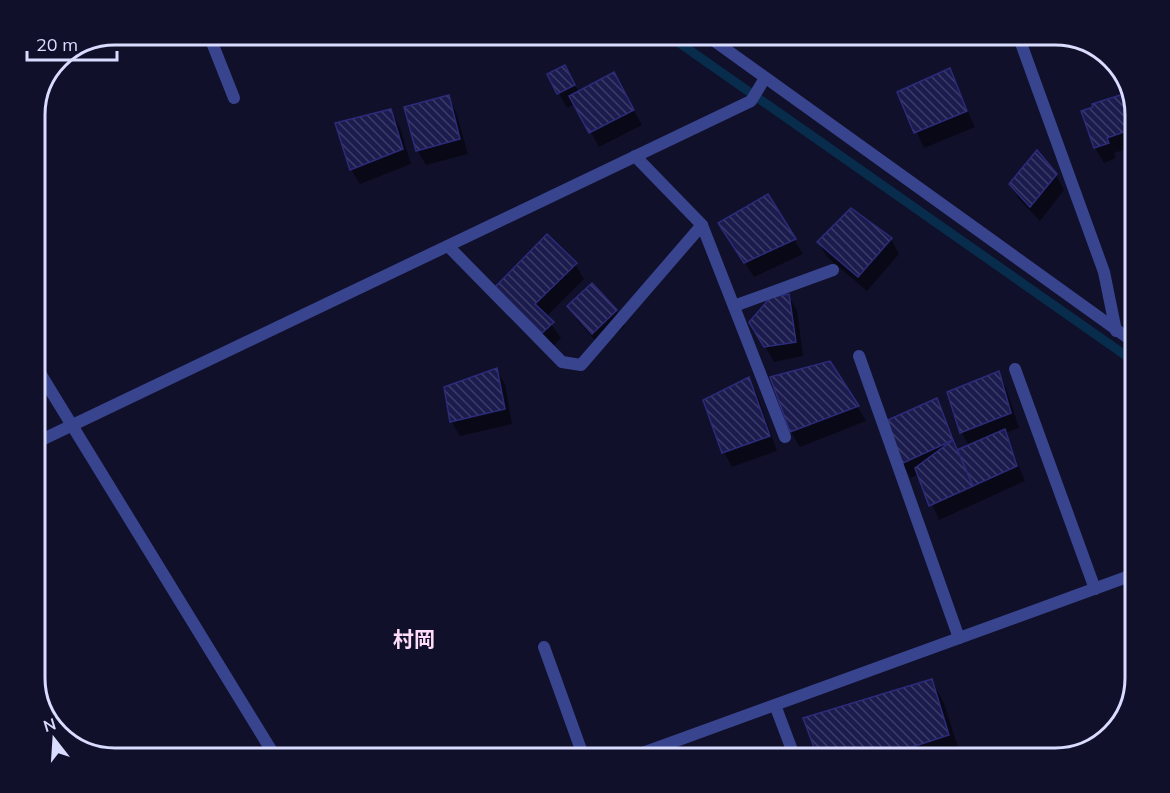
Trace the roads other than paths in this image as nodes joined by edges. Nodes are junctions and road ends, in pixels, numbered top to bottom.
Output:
1 (214, 45) edge
2 (721, 45) edge
3 (1021, 45) edge
4 (765, 78) junction
5 (234, 98) dead end
6 (635, 156) junction
7 (702, 225) junction
8 (448, 246) junction
9 (833, 270) dead end
10 (734, 306) junction
11 (1116, 331) junction
12 (1125, 336) edge
13 (859, 356) dead end
14 (1015, 369) dead end
15 (45, 381) edge
16 (72, 426) junction
17 (785, 437) dead end
18 (45, 439) edge
19 (1125, 578) edge
20 (1095, 589) junction
21 (959, 638) junction
22 (544, 647) dead end
23 (775, 705) junction
24 (269, 748) edge
25 (580, 748) edge
26 (659, 748) edge
27 (791, 748) edge

1 - 5 street
2 - 4 street
3 - 11 street
4 - 6 street
4 - 11 street
6 - 7 street
6 - 8 street
7 - 8 street
7 - 10 street
8 - 16 street
9 - 10 street
10 - 17 street
11 - 12 street
13 - 21 street
14 - 20 street
15 - 16 street
16 - 18 street
16 - 24 street
19 - 20 street
20 - 21 street
21 - 23 street
22 - 25 street
23 - 26 street
23 - 27 street

